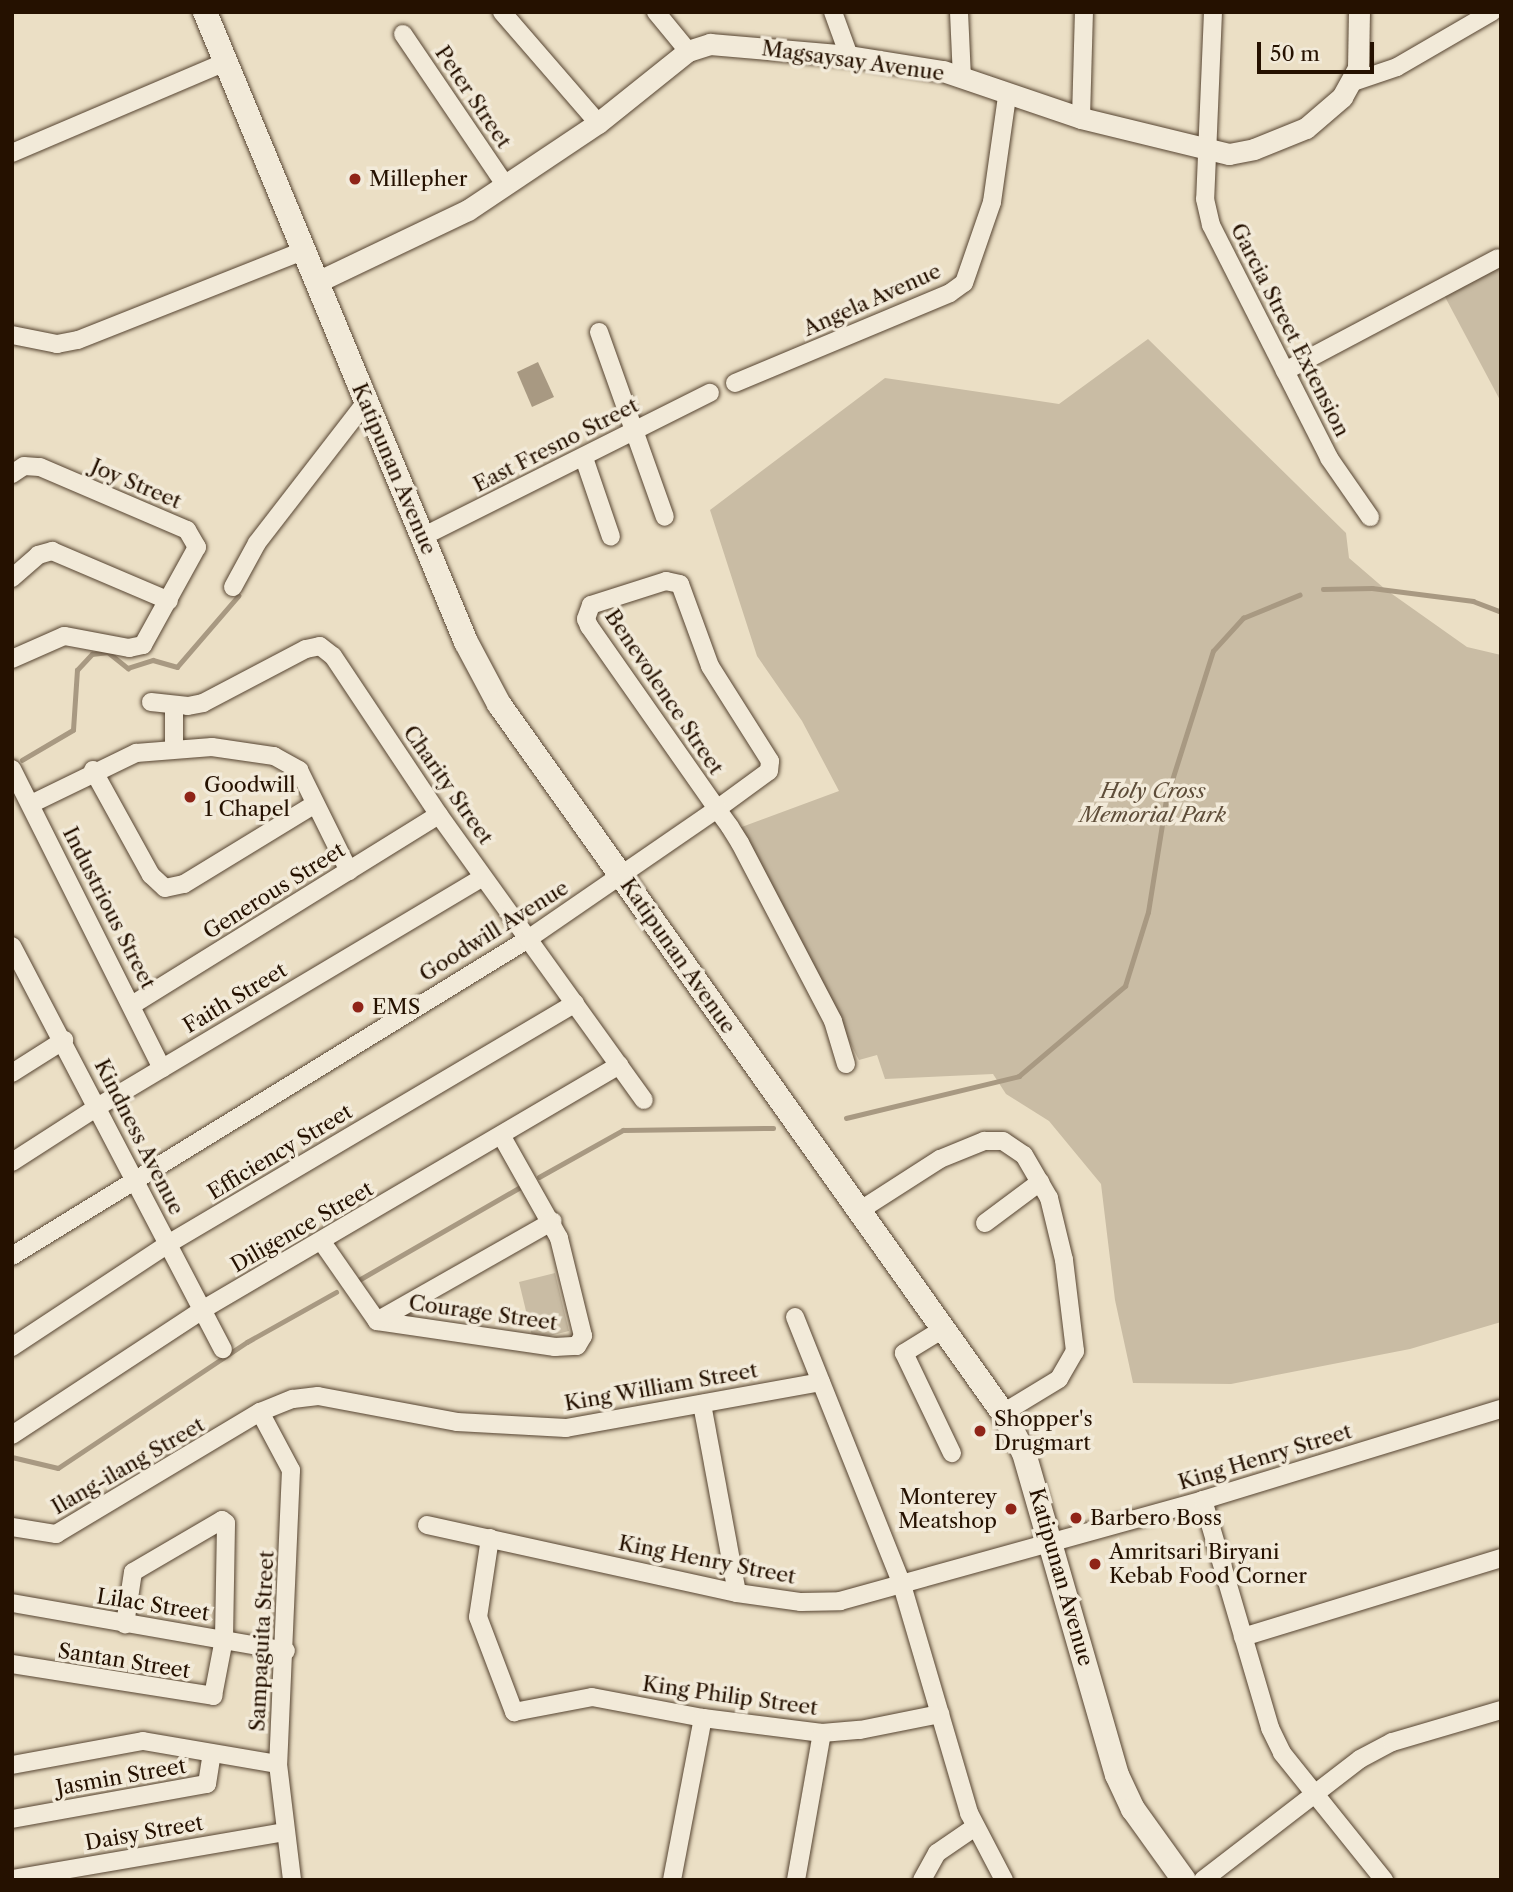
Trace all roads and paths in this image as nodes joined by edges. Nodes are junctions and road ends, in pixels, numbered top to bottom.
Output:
1 (205, 12) edge
2 (502, 12) edge
3 (656, 12) edge
4 (833, 12) edge
5 (959, 12) edge
6 (1084, 12) edge
7 (1213, 12) edge
8 (1359, 12) edge
9 (1492, 12) edge
10 (402, 34) dead end
11 (688, 51) junction
12 (849, 56) junction
13 (225, 62) junction
14 (962, 77) junction
15 (1353, 82) junction
16 (1007, 96) junction
17 (1081, 118) junction
18 (598, 123) junction
19 (1208, 151) junction
20 (12, 153) edge
21 (506, 186) junction
22 (303, 251) junction
23 (1498, 258) dead end
24 (317, 282) junction
25 (599, 332) dead end
26 (12, 335) edge
27 (1285, 371) junction
28 (734, 383) dead end
29 (710, 393) dead end
30 (366, 402) junction
31 (636, 432) junction
32 (584, 458) junction
33 (12, 474) edge
34 (665, 517) dead end
35 (1370, 517) dead end
36 (422, 537) junction
37 (611, 537) dead end
38 (12, 578) edge
39 (233, 587) dead end
40 (169, 601) junction
41 (12, 659) edge
42 (151, 702) dead end
43 (174, 705) junction
44 (174, 748) junction
45 (771, 761) joint
46 (12, 769) edge
47 (93, 770) junction
48 (31, 804) junction
49 (315, 804) junction
50 (717, 809) junction
51 (439, 815) junction
52 (349, 871) junction
53 (621, 876) junction
54 (484, 877) junction
55 (528, 939) junction
56 (12, 946) edge
57 (28, 977) junction
58 (12, 987) edge
59 (575, 1003) junction
60 (132, 1005) junction
61 (64, 1040) junction
62 (846, 1064) dead end
63 (619, 1065) junction
64 (162, 1068) junction
65 (12, 1073) edge
66 (644, 1100) dead end
67 (99, 1106) junction
68 (502, 1137) junction
69 (12, 1162) edge
70 (134, 1178) junction
71 (1040, 1182) junction
72 (859, 1211) junction
73 (553, 1221) junction
74 (985, 1223) dead end
75 (322, 1242) junction
76 (168, 1244) junction
77 (12, 1256) edge
78 (202, 1310) junction
79 (795, 1317) dead end
80 (377, 1321) junction
81 (943, 1329) junction
82 (12, 1347) edge
83 (223, 1349) dead end
84 (821, 1382) junction
85 (702, 1404) junction
86 (1501, 1409) edge
87 (260, 1412) junction
88 (1003, 1413) junction
89 (12, 1435) edge
90 (952, 1453) dead end
91 (1203, 1500) junction
92 (427, 1524) dead end
93 (12, 1527) edge
94 (490, 1538) junction
95 (1051, 1542) junction
96 (1501, 1558) edge
97 (902, 1585) junction
98 (737, 1593) junction
99 (12, 1603) edge
100 (125, 1624) junction
101 (1243, 1637) junction
102 (224, 1639) junction
103 (286, 1651) junction
104 (12, 1664) edge
105 (1501, 1710) edge
106 (940, 1714) junction
107 (703, 1718) junction
108 (822, 1733) junction
109 (212, 1753) junction
110 (278, 1764) junction
111 (12, 1765) edge
112 (1311, 1793) junction
113 (12, 1819) edge
114 (975, 1827) junction
115 (284, 1832) junction
116 (12, 1879) edge
117 (1190, 1879) edge
118 (292, 1880) edge
119 (672, 1880) edge
120 (796, 1880) edge
121 (922, 1880) edge
122 (1004, 1880) edge
123 (1384, 1880) edge

1 - 13 main road, Katipunan Avenue
2 - 18 street
3 - 11 street
4 - 12 street
5 - 14 street
6 - 17 street
7 - 19 street, Garcia Street Extension
8 - 15 street, Magsaysay Avenue
9 - 15 street
10 - 21 street, Peter Street
11 - 12 street, Magsaysay Avenue
11 - 18 street, Magsaysay Avenue
12 - 14 street, Magsaysay Avenue
13 - 20 street
13 - 22 main road, Katipunan Avenue
14 - 16 street, Magsaysay Avenue
15 - 19 street, Magsaysay Avenue
16 - 17 street, Magsaysay Avenue
16 - 28 street, Angela Avenue
17 - 19 street, Magsaysay Avenue
18 - 21 street, Magsaysay Avenue
19 - 27 street, Garcia Street Extension
21 - 24 street, Magsaysay Avenue
22 - 24 main road, Katipunan Avenue
22 - 26 street
23 - 27 street
24 - 30 main road, Katipunan Avenue
25 - 31 street
27 - 35 street, Garcia Street Extension
29 - 31 street, East Fresno Street
30 - 36 main road, Katipunan Avenue
30 - 39 street
31 - 32 street, East Fresno Street
31 - 34 street
32 - 36 street, East Fresno Street
32 - 37 street
33 - 40 street, Joy Street
36 - 53 main road, Katipunan Avenue
38 - 40 street
40 - 41 street, Joy Street
42 - 43 street, Charity Street
43 - 44 street
43 - 51 street, Charity Street
44 - 47 street
44 - 49 street
45 - 50 street, Goodwill Avenue
45 - 50 street, Benevolence Street
46 - 48 street, Industrious Street
47 - 48 street
47 - 49 street
48 - 60 street, Industrious Street
49 - 52 street
50 - 53 street, Goodwill Avenue
50 - 62 street, Benevolence Street
51 - 52 street, Generous Street
51 - 54 street, Charity Street
52 - 60 street, Generous Street
53 - 55 street, Goodwill Avenue
53 - 72 main road, Katipunan Avenue
54 - 55 street, Charity Street
54 - 64 street, Faith Street
55 - 59 street, Charity Street
55 - 70 street, Goodwill Avenue
56 - 57 street, Kindness Avenue
57 - 58 street
57 - 61 street, Kindness Avenue
59 - 63 street, Charity Street
59 - 76 street, Efficiency Street
60 - 64 street, Industrious Street
61 - 65 street
61 - 67 street, Kindness Avenue
63 - 66 street, Charity Street
63 - 68 street, Diligence Street
64 - 67 street, Faith Street
67 - 69 street, Faith Street
67 - 70 street, Kindness Avenue
68 - 73 street, Courage Street
68 - 75 street, Diligence Street
70 - 76 street, Kindness Avenue
70 - 77 street, Goodwill Avenue
71 - 72 street
71 - 74 street
71 - 88 street
72 - 81 main road, Katipunan Avenue
73 - 80 street
73 - 80 street, Courage Street
75 - 78 street, Diligence Street
75 - 80 street, Courage Street
76 - 78 street, Kindness Avenue
76 - 82 street, Efficiency Street
78 - 83 street, Kindness Avenue
78 - 89 street, Diligence Street
79 - 84 street
81 - 88 main road, Katipunan Avenue
81 - 90 street
84 - 85 street, King William Street
84 - 97 street
85 - 87 street, King William Street
85 - 98 street
86 - 91 street, King Henry Street
87 - 93 street, Ilang-ilang Street
87 - 103 street, Sampaguita Street
88 - 95 main road, Katipunan Avenue
91 - 95 street, King Henry Street
91 - 101 street
92 - 94 street, King Henry Street
94 - 98 street, King Henry Street
94 - 107 street, King Philip Street
95 - 97 street, King Henry Street
95 - 117 main road, Katipunan Avenue
96 - 101 street
97 - 98 street, King Henry Street
97 - 106 street
99 - 100 street, Lilac Street
100 - 102 street, Lilac Street
100 - 102 street, Santan Street
101 - 112 street
102 - 103 street, Lilac Street
102 - 104 street, Santan Street
103 - 110 street, Sampaguita Street
105 - 112 street
106 - 108 street, King Philip Street
106 - 114 street
107 - 108 street, King Philip Street
107 - 119 street
108 - 120 street
109 - 110 street
109 - 111 street
109 - 113 street, Jasmin Street
110 - 115 street, Sampaguita Street
112 - 117 street
112 - 123 street
114 - 121 street
114 - 122 street
115 - 116 street, Daisy Street
115 - 118 street, Sampaguita Street

